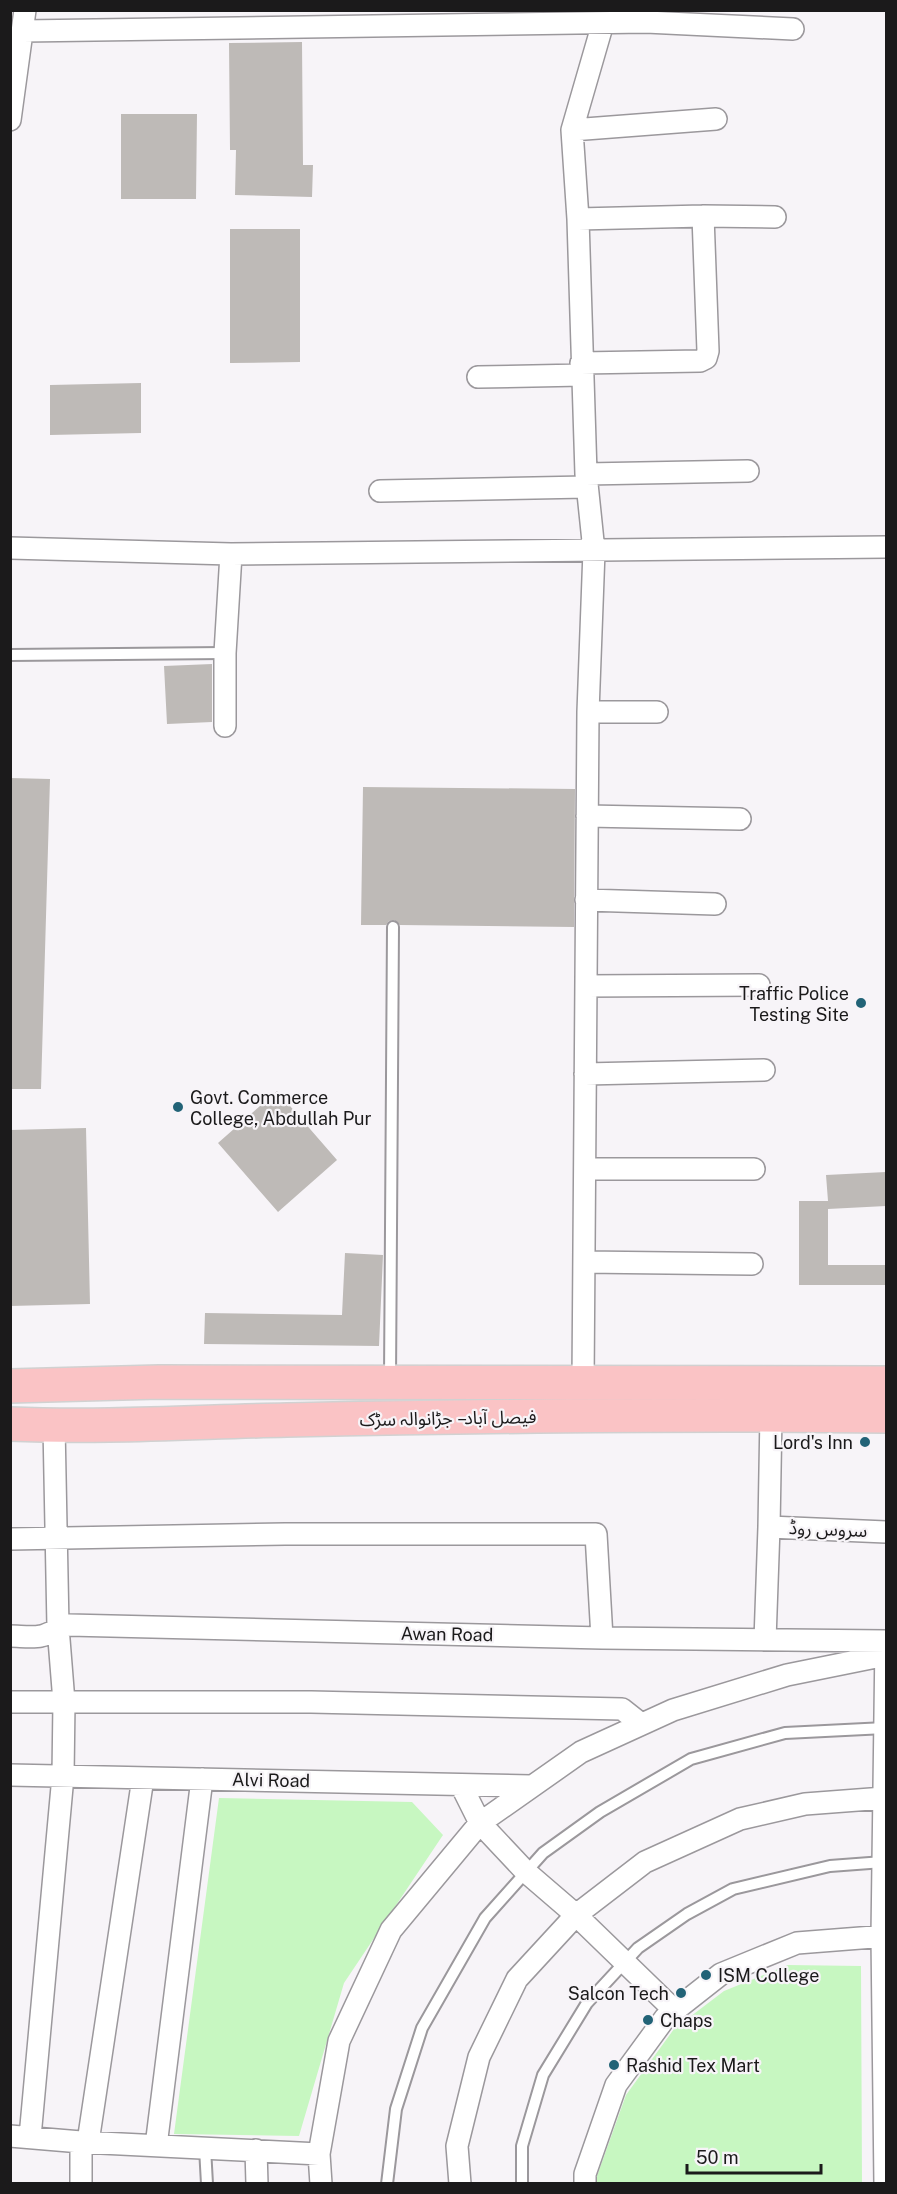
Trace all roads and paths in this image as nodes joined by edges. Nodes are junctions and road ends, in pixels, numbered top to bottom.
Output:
1 (24, 21) edge
2 (603, 23) junction
3 (793, 30) dead end
4 (716, 119) dead end
5 (10, 120) edge
6 (572, 130) junction
7 (703, 216) junction
8 (775, 217) dead end
9 (578, 219) junction
10 (581, 369) junction
11 (478, 376) dead end
12 (748, 471) dead end
13 (586, 480) junction
14 (380, 491) dead end
15 (886, 547) edge
16 (10, 548) edge
17 (594, 550) junction
18 (231, 554) junction
19 (225, 653) junction
20 (10, 655) edge
21 (588, 712) junction
22 (657, 712) dead end
23 (225, 726) dead end
24 (587, 816) junction
25 (740, 819) dead end
26 (586, 900) junction
27 (715, 904) dead end
28 (393, 927) dead end
29 (759, 985) dead end
30 (586, 987) junction
31 (764, 1070) dead end
32 (585, 1074) junction
33 (585, 1169) junction
34 (754, 1169) dead end
35 (584, 1262) junction
36 (752, 1264) dead end
37 (390, 1383) junction
38 (583, 1383) junction
39 (886, 1383) edge
40 (10, 1386) edge
41 (771, 1414) junction
42 (886, 1416) edge
43 (10, 1424) edge
44 (54, 1426) junction
45 (770, 1527) junction
46 (886, 1532) edge
47 (57, 1538) junction
48 (10, 1539) edge
49 (58, 1627) junction
50 (10, 1636) edge
51 (602, 1638) junction
52 (765, 1640) junction
53 (886, 1641) edge
54 (886, 1655) edge
55 (10, 1702) edge
56 (64, 1702) junction
57 (641, 1724) junction
58 (885, 1728) junction
59 (10, 1775) edge
60 (63, 1776) junction
61 (143, 1778) junction
62 (202, 1779) junction
63 (461, 1785) junction
64 (531, 1786) junction
65 (884, 1798) junction
66 (480, 1823) junction
67 (883, 1862) junction
68 (526, 1872) junction
69 (576, 1915) junction
70 (884, 1936) edge
71 (624, 1961) junction
72 (674, 2010) junction
73 (20, 2136) edge
74 (85, 2142) junction
75 (156, 2146) junction
76 (205, 2148) junction
77 (256, 2150) junction
78 (320, 2154) junction
79 (81, 2184) edge
80 (207, 2184) edge
81 (257, 2184) edge
82 (321, 2184) edge
83 (387, 2184) edge
84 (460, 2184) edge
85 (522, 2184) edge
86 (585, 2184) edge
87 (885, 2184) edge

1 - 2 street
1 - 5 street
2 - 3 street
2 - 6 street
4 - 6 street
6 - 9 street
7 - 8 street
7 - 9 street
7 - 10 street
9 - 10 street
10 - 11 street
10 - 13 street
12 - 13 street
13 - 14 street
13 - 17 street
15 - 17 street
16 - 18 street
17 - 18 street
17 - 21 street
18 - 19 street
19 - 20 lane
19 - 23 street
21 - 22 street
21 - 24 street
24 - 25 street
24 - 26 street
26 - 27 street
26 - 30 street
28 - 37 lane
29 - 30 street
30 - 32 street
31 - 32 street
32 - 33 street
33 - 34 street
33 - 35 street
35 - 36 street
35 - 38 street
37 - 38 main road, فیصل آباد– جڑانوالہ سڑک
37 - 40 main road, فیصل آباد– جڑانوالہ سڑک
38 - 39 main road, فیصل آباد– جڑانوالہ سڑک
41 - 42 main road, فیصل آباد– جڑانوالہ سڑک
41 - 44 main road, فیصل آباد– جڑانوالہ سڑک
41 - 45 street
43 - 44 main road, فیصل آباد– جڑانوالہ سڑک
44 - 47 street
45 - 46 street, سروس روڈ
45 - 52 street
47 - 48 street
47 - 49 street
47 - 51 street
49 - 50 street, Awan Road
49 - 51 street, Awan Road
49 - 56 street
51 - 52 street, Awan Road
52 - 53 street, Awan Road
53 - 54 street
54 - 57 street
54 - 58 street
55 - 56 street
56 - 57 street
56 - 60 street
57 - 64 street
58 - 65 street
58 - 68 lane
59 - 60 street, Alvi Road
60 - 61 street, Alvi Road
60 - 73 street
61 - 62 street, Alvi Road
61 - 74 street
62 - 63 street, Alvi Road
62 - 75 street
63 - 64 street, Alvi Road
63 - 66 street
64 - 66 street
65 - 67 street
65 - 69 street
66 - 68 street
66 - 78 street
67 - 70 street
67 - 71 lane
68 - 69 street
68 - 83 lane
69 - 71 street
69 - 84 street
70 - 72 street
70 - 87 street
71 - 72 street
71 - 85 lane
72 - 86 street
73 - 74 street
74 - 75 street
74 - 79 street
75 - 76 street
76 - 77 street
76 - 80 lane
77 - 78 street
77 - 81 street
78 - 82 street

